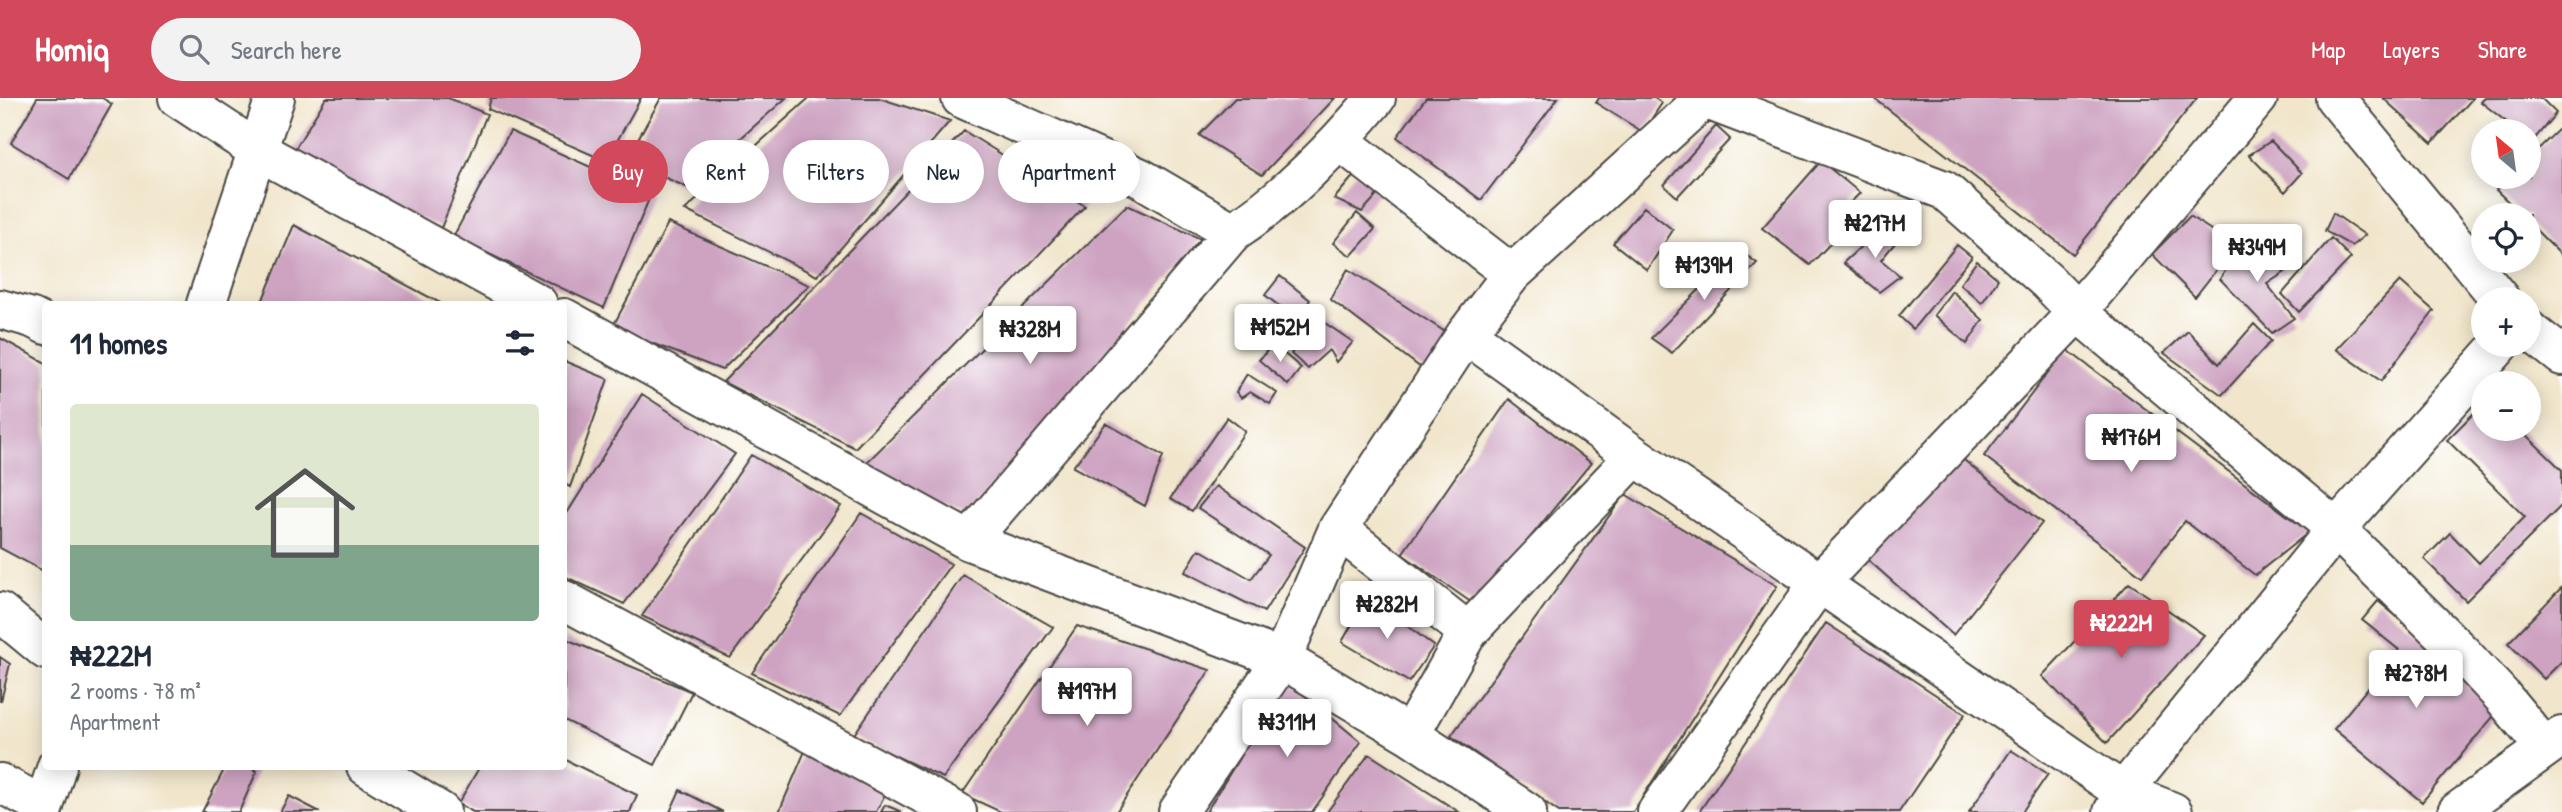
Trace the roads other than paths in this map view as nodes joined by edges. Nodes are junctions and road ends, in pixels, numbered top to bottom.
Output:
1 (178, 98) edge
2 (275, 98) edge
3 (961, 98) edge
4 (1376, 98) edge
5 (1704, 98) edge
6 (2258, 98) edge
7 (2335, 98) edge
8 (1340, 141) junction
9 (257, 150) junction
10 (1233, 232) junction
11 (1512, 274) junction
12 (2490, 287) edge
13 (207, 301) edge
14 (533, 301) edge
15 (0, 309) edge
16 (2077, 312) junction
17 (567, 320) edge
18 (42, 323) edge
19 (1466, 334) junction
20 (2541, 339) edge
21 (2562, 356) edge
22 (2489, 357) edge
23 (1634, 456) junction
24 (1338, 528) junction
25 (2336, 529) junction
26 (969, 541) junction
27 (1819, 583) junction
28 (567, 602) edge
29 (0, 612) edge
30 (1468, 632) junction
31 (42, 647) edge
32 (1282, 659) junction
33 (1410, 735) junction
34 (2554, 742) edge
35 (56, 770) edge
36 (373, 770) edge
37 (0, 783) edge
38 (2118, 802) edge
39 (43, 809) edge
40 (441, 812) edge
41 (957, 812) edge
42 (1178, 812) edge
43 (1527, 812) edge
44 (1657, 812) edge
45 (2173, 812) edge
46 (2458, 812) edge

1 - 9 street
2 - 9 street
3 - 10 street
4 - 8 street
5 - 11 street
5 - 16 street
6 - 16 street
7 - 12 street
8 - 10 street
8 - 11 street
9 - 13 street
9 - 14 street
10 - 26 street
11 - 19 street
15 - 18 street
16 - 25 street
16 - 27 street
17 - 26 street
19 - 23 street
19 - 24 street
20 - 21 street
22 - 25 street
23 - 27 street
23 - 30 street
24 - 30 street
24 - 32 street
25 - 34 street
25 - 38 street
26 - 32 street
27 - 38 street
27 - 44 street
28 - 41 street
29 - 31 street
30 - 33 street
32 - 33 street
32 - 42 street
33 - 43 street
34 - 46 street
35 - 39 street
36 - 40 street
37 - 39 street
38 - 45 street

